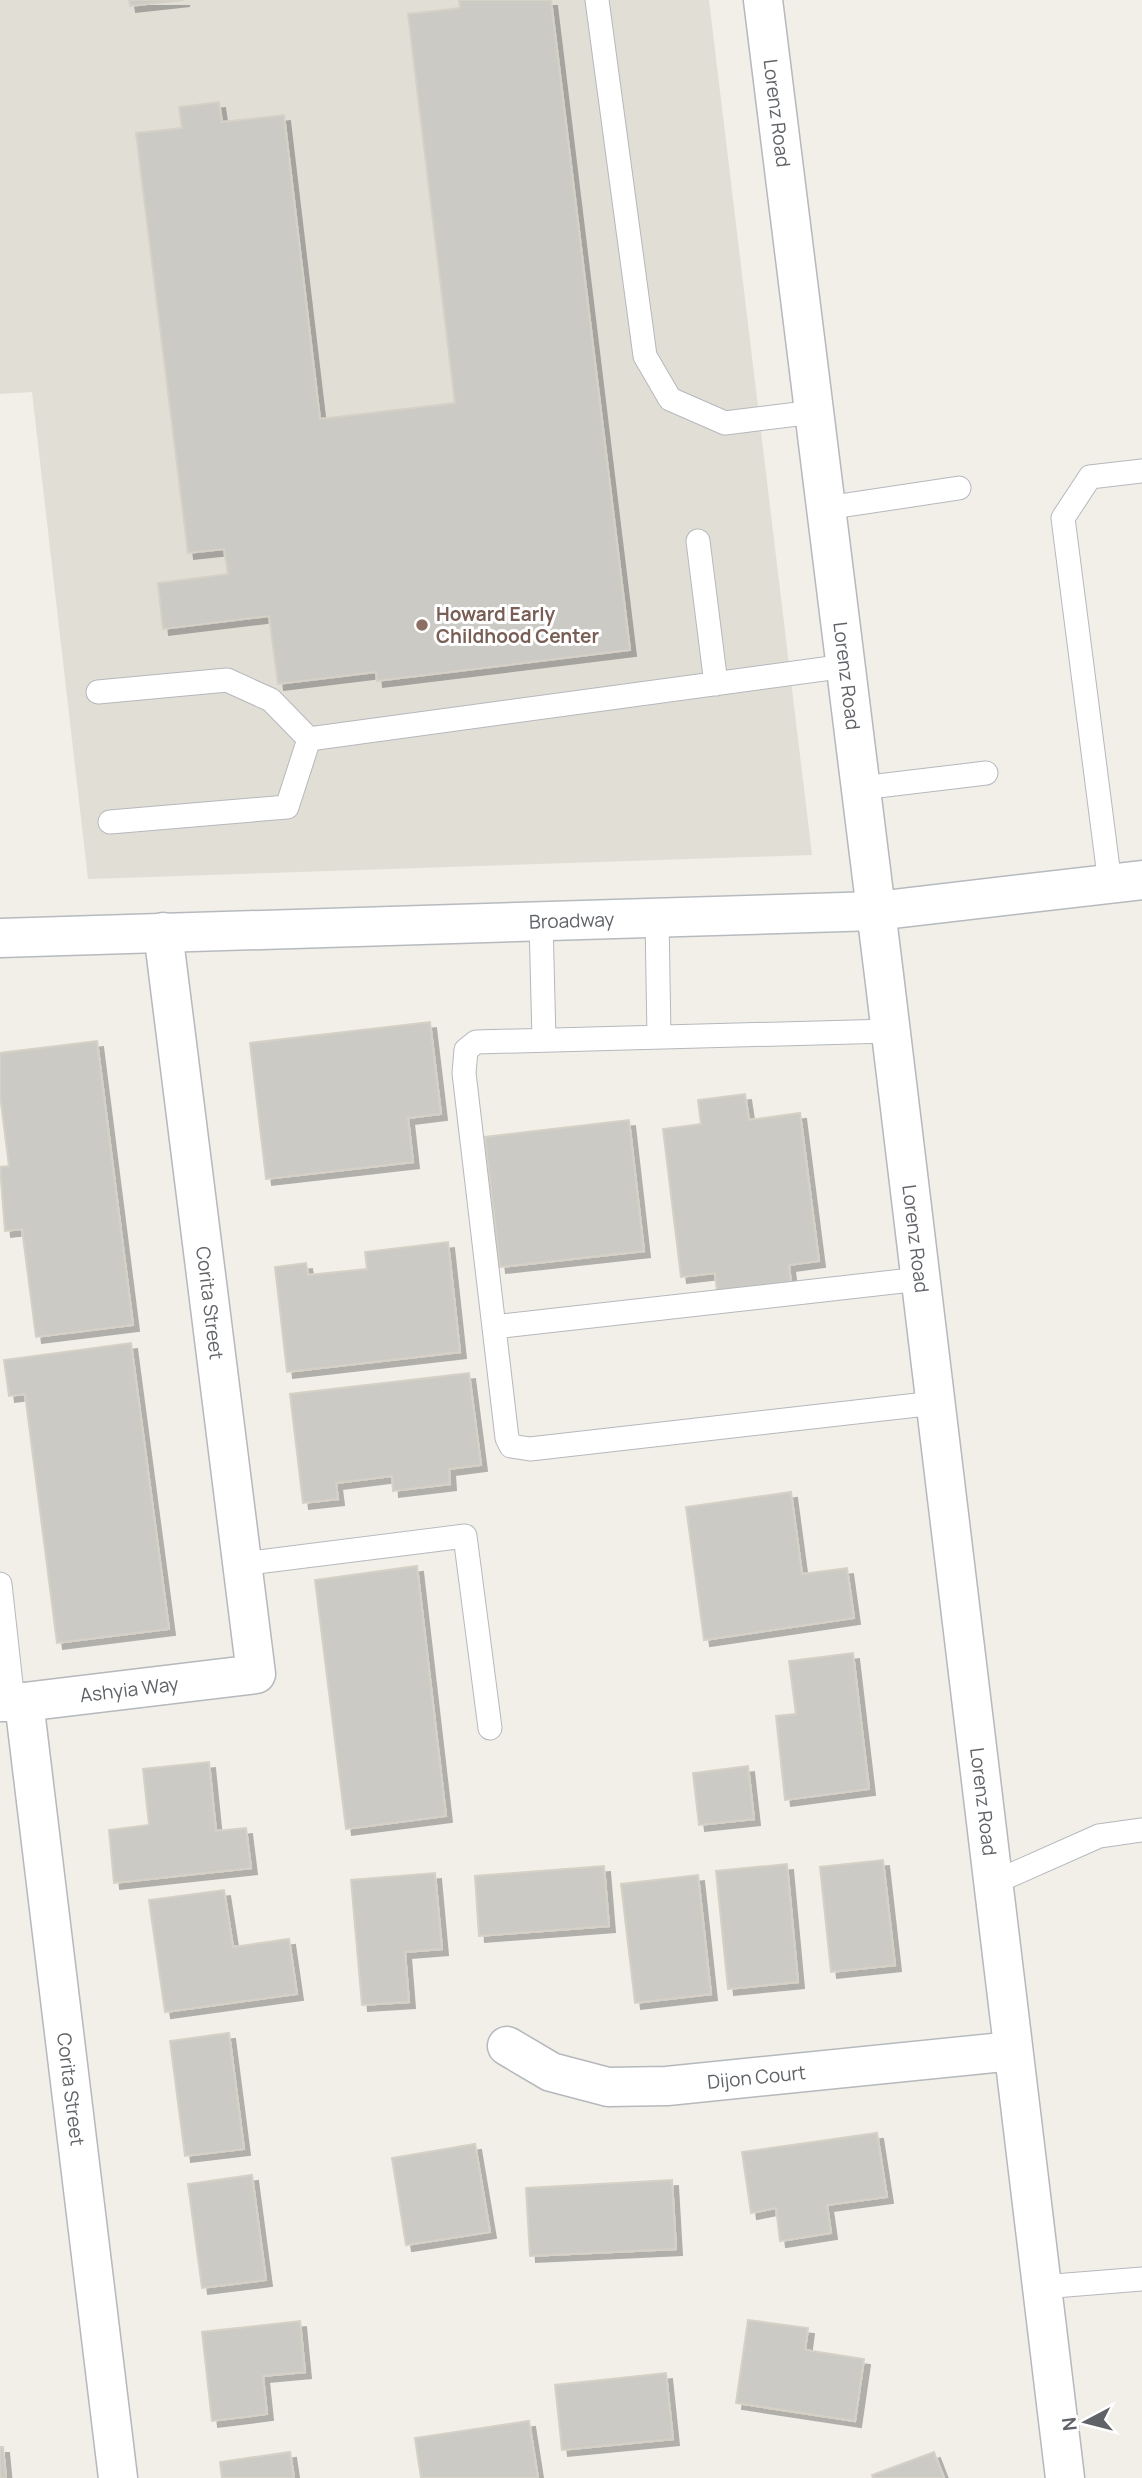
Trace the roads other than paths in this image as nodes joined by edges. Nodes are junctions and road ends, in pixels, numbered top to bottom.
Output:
1 (597, 0) edge
2 (763, 0) edge
3 (814, 412) junction
4 (1142, 471) edge
5 (959, 488) dead end
6 (826, 509) junction
7 (698, 541) dead end
8 (846, 666) junction
9 (716, 684) junction
10 (98, 692) dead end
11 (309, 739) junction
12 (986, 773) dead end
13 (861, 788) junction
14 (110, 822) dead end
15 (1126, 882) edge
16 (876, 911) junction
17 (657, 918) junction
18 (541, 921) junction
19 (163, 932) junction
20 (0, 938) edge
21 (890, 1031) junction
22 (659, 1037) junction
23 (544, 1040) junction
24 (920, 1279) junction
25 (494, 1327) junction
26 (935, 1403) junction
27 (243, 1564) junction
28 (0, 1584) edge
29 (256, 1674) joint
30 (13, 1702) edge
31 (490, 1728) dead end
32 (1142, 1830) edge
33 (993, 1883) junction
34 (507, 2046) dead end
35 (1013, 2051) junction
36 (1142, 2279) edge
37 (1042, 2287) junction
38 (118, 2478) edge
39 (1065, 2478) edge

1 - 3 lane
2 - 3 street, Lorenz Road
3 - 6 street, Lorenz Road
4 - 15 lane
5 - 6 lane
6 - 8 street, Lorenz Road
7 - 9 lane
8 - 9 lane
8 - 13 street, Lorenz Road
9 - 11 lane
10 - 11 lane
11 - 14 lane
12 - 13 lane
13 - 16 street, Lorenz Road
15 - 16 street, Broadway
16 - 17 street, Broadway
16 - 21 street, Lorenz Road
17 - 18 street, Broadway
17 - 22 lane
18 - 19 street, Broadway
18 - 23 lane
19 - 20 street, Broadway
19 - 27 street, Corita Street
21 - 22 lane
21 - 24 street, Lorenz Road
22 - 23 lane
23 - 25 lane
24 - 25 lane
24 - 26 street, Lorenz Road
25 - 26 lane
26 - 33 street, Lorenz Road
27 - 29 street, Corita Street
27 - 31 lane
28 - 30 lane
29 - 30 street, Ashyia Way
30 - 38 street, Corita Street
32 - 33 lane
33 - 35 street, Lorenz Road
34 - 35 street, Dijon Court
35 - 37 street, Lorenz Road
36 - 37 lane
37 - 39 street, Lorenz Road

